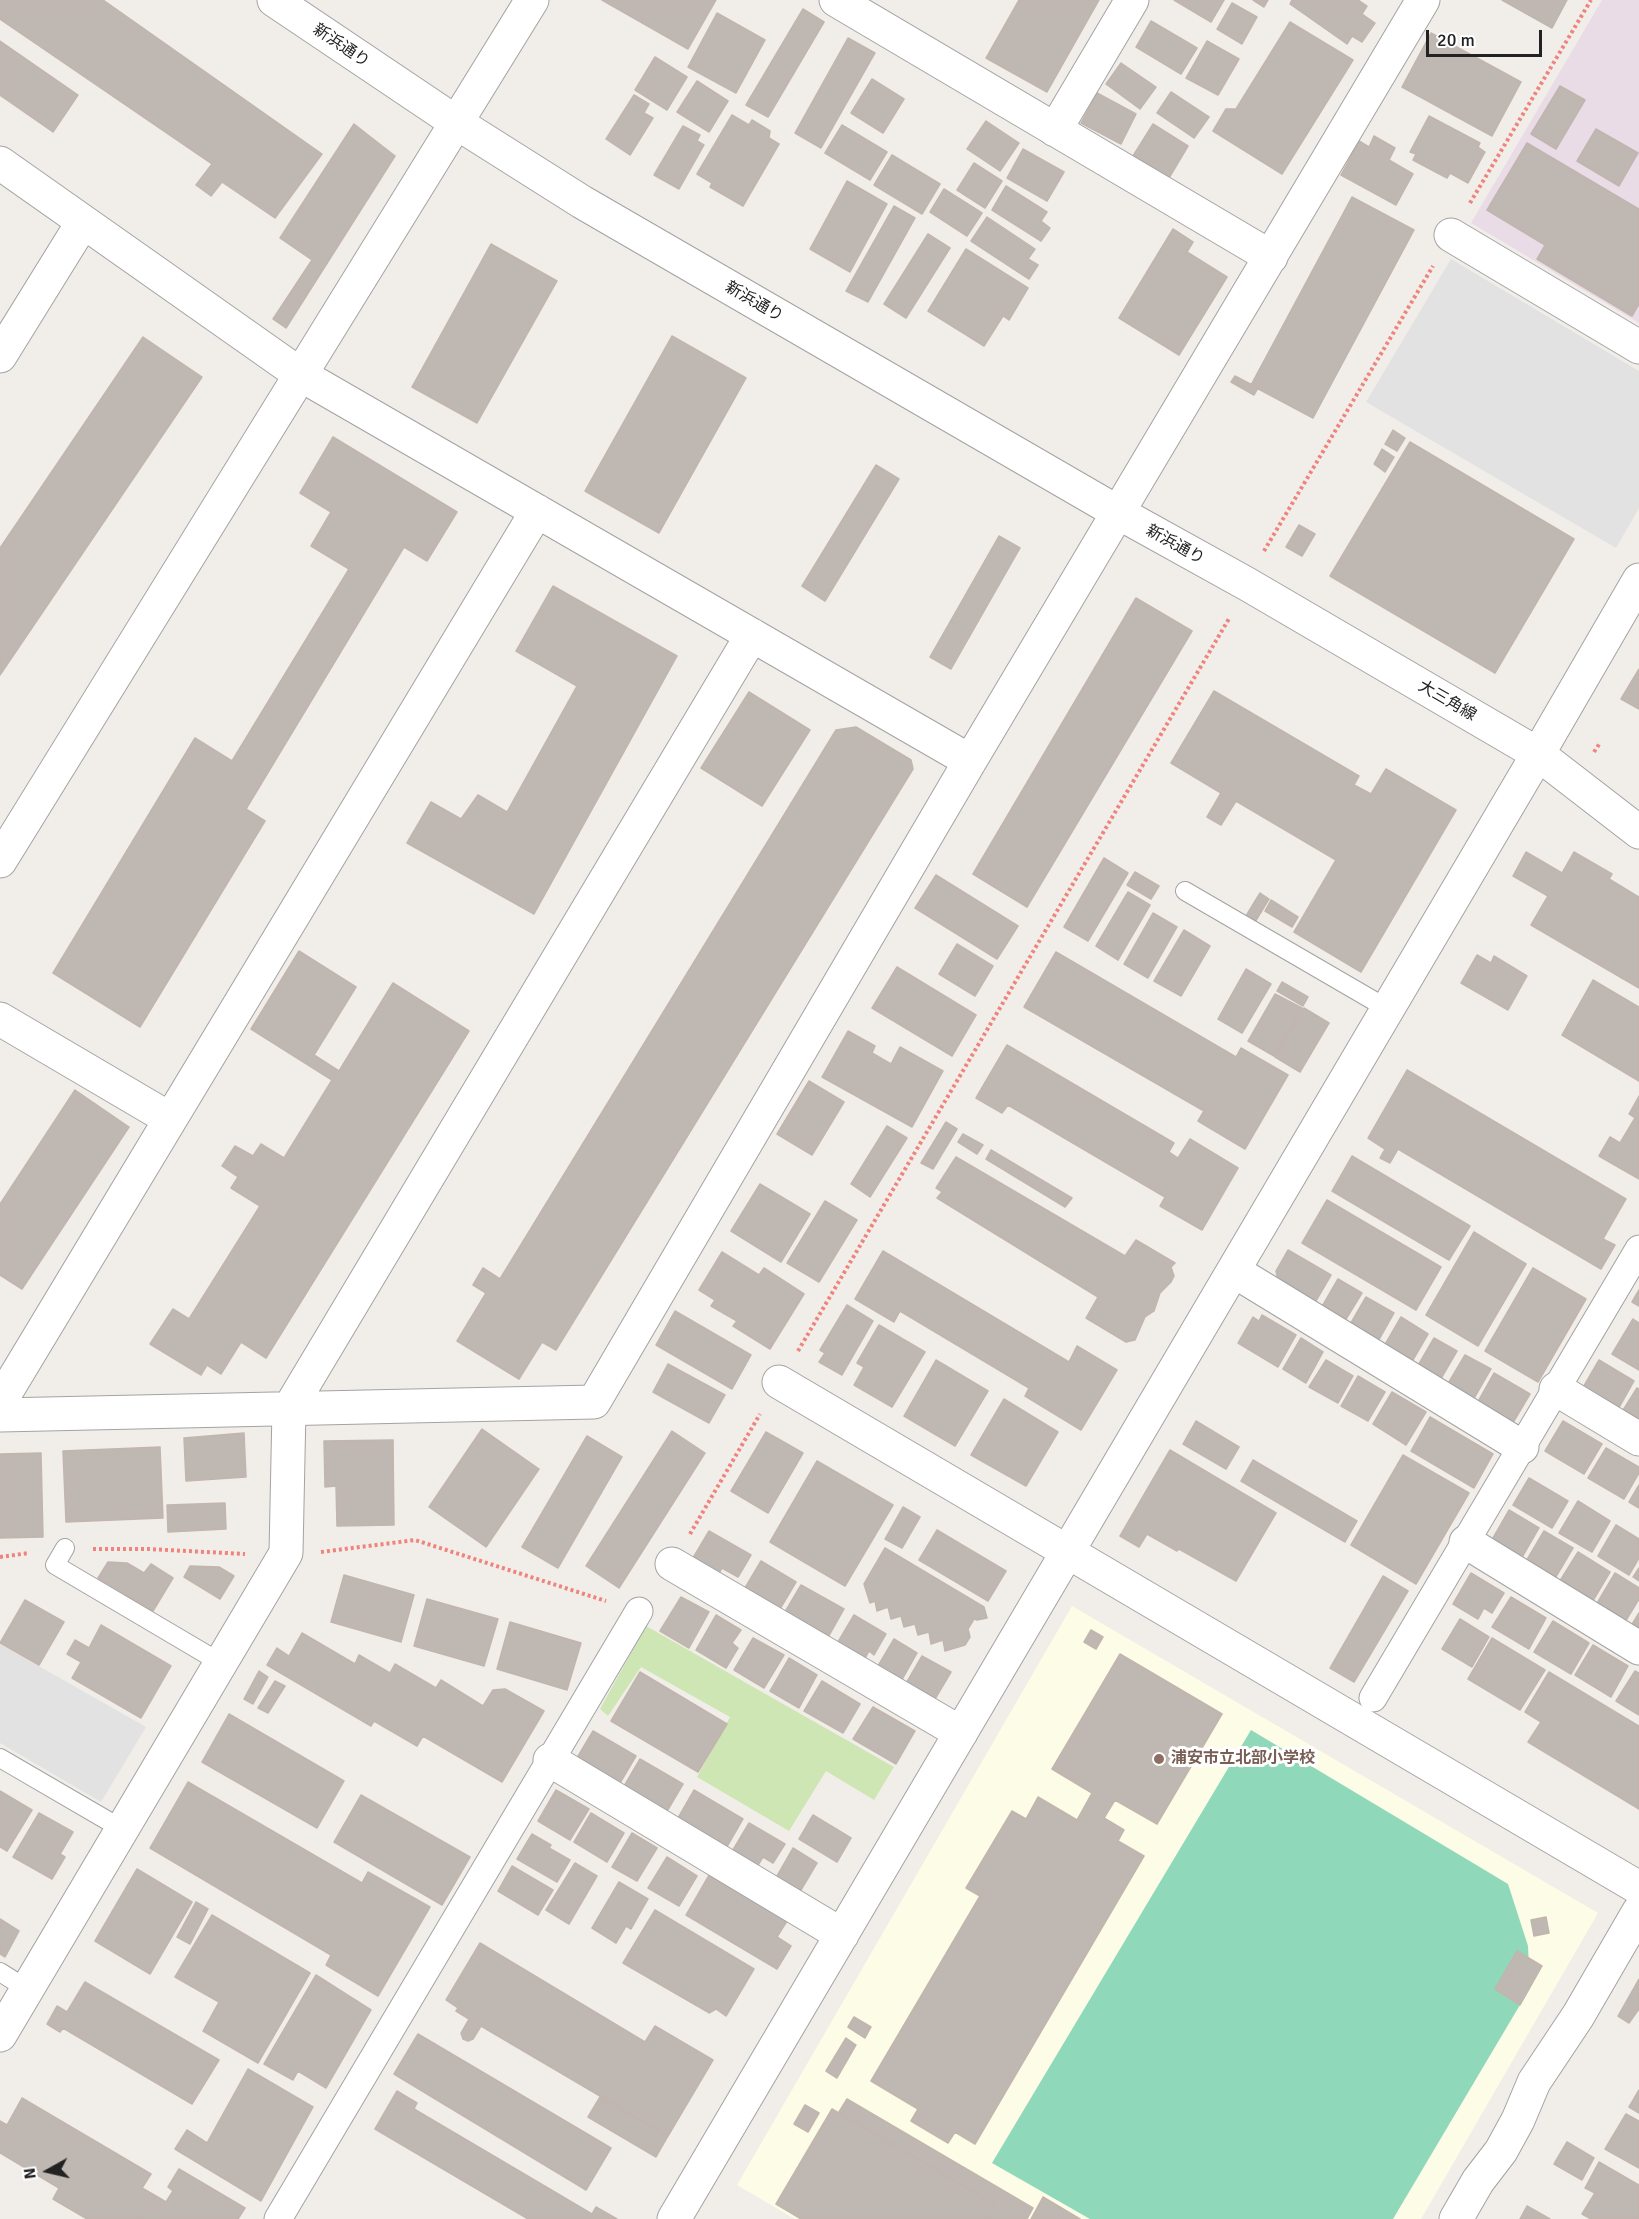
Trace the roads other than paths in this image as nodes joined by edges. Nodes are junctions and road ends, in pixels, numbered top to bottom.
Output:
1 (274, 0) edge
2 (532, 0) edge
3 (1132, 0) edge
4 (1423, 0) edge
5 (839, 1) edge
6 (457, 123) junction
7 (1055, 129) junction
8 (0, 164) edge
9 (83, 222) junction
10 (1451, 235) road end
11 (1271, 257) junction
12 (1639, 347) edge
13 (0, 357) edge
14 (301, 375) junction
15 (537, 511) junction
16 (1119, 513) junction
17 (1639, 580) edge
18 (1247, 584) joint
19 (752, 635) junction
20 (1538, 754) junction
21 (970, 761) junction
22 (1639, 832) edge
23 (0, 861) edge
24 (1185, 891) dead end
25 (1388, 1009) junction
26 (0, 1019) edge
27 (170, 1119) junction
28 (1639, 1249) edge
29 (1234, 1271) junction
30 (779, 1382) road end
31 (1556, 1389) junction
32 (0, 1402) edge
33 (289, 1409) junction
34 (0, 1415) edge
35 (1639, 1439) edge
36 (1522, 1447) junction
37 (1466, 1542) junction
38 (65, 1548) road end
39 (1068, 1553) junction
40 (672, 1564) road end
41 (639, 1611) road end
42 (1639, 1648) edge
43 (221, 1663) junction
44 (1373, 1698) dead end
45 (961, 1733) junction
46 (0, 1758) edge
47 (550, 1760) junction
48 (122, 1829) junction
49 (1639, 1888) edge
50 (1639, 1911) edge
51 (842, 1935) junction
52 (0, 1972) edge
53 (27, 1989) junction
54 (0, 2035) edge
55 (278, 2219) edge
56 (674, 2219) edge
57 (1456, 2219) edge

1 - 6 street, 新浜通り
2 - 6 street
3 - 7 street
4 - 11 street
5 - 7 street
6 - 14 street
6 - 16 street, 新浜通り
7 - 11 street
8 - 9 street
9 - 13 street
9 - 14 street
10 - 12 street
11 - 16 street
14 - 15 street
14 - 23 street
15 - 19 street
15 - 27 street
16 - 18 street, 新浜通り
16 - 21 street
17 - 20 street
18 - 20 street, 大三角線
19 - 21 street
19 - 33 street
20 - 22 street, 大三角線
20 - 25 street
21 - 33 street
24 - 25 lane
25 - 29 street
26 - 27 street
27 - 32 street
28 - 31 street
29 - 36 street
29 - 39 street
30 - 39 street
31 - 35 street
31 - 36 street
33 - 34 street
33 - 43 street
36 - 37 street
37 - 42 street
37 - 44 street
38 - 43 lane
39 - 45 street
39 - 49 street
40 - 45 street
41 - 47 street
43 - 48 street
45 - 51 street
46 - 48 lane
47 - 51 street
47 - 55 street
48 - 53 street
50 - 57 street
51 - 56 street
52 - 53 lane
53 - 54 street

